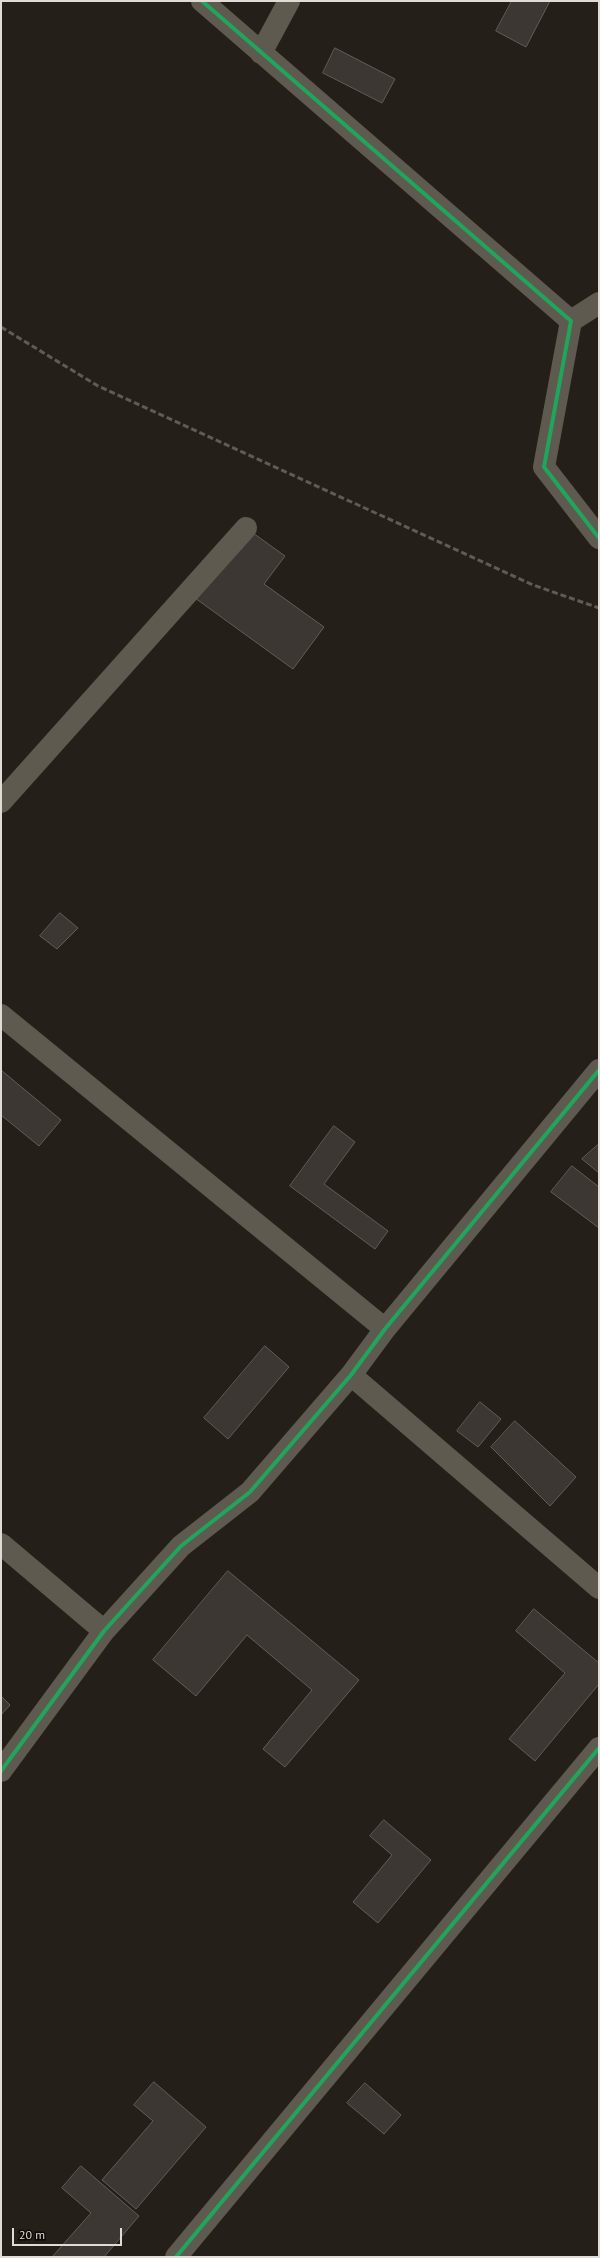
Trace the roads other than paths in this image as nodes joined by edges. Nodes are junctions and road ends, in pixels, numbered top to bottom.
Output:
1 (202, 1) edge
2 (289, 1) edge
3 (261, 53) junction
4 (599, 303) edge
5 (571, 321) junction
6 (246, 528) dead end
7 (599, 538) edge
8 (1, 802) edge
9 (1, 1015) edge
10 (599, 1070) edge
11 (385, 1329) junction
12 (351, 1375) junction
13 (1, 1544) edge
14 (599, 1588) edge
15 (104, 1631) junction
16 (599, 1748) edge
17 (1, 1771) edge
18 (176, 2257) edge

1 - 3 street
2 - 3 street
3 - 5 street
4 - 5 street
5 - 7 street
6 - 8 street
9 - 11 street
10 - 11 street
11 - 12 street
12 - 14 street
12 - 15 street
13 - 15 street
15 - 17 street
16 - 18 street

